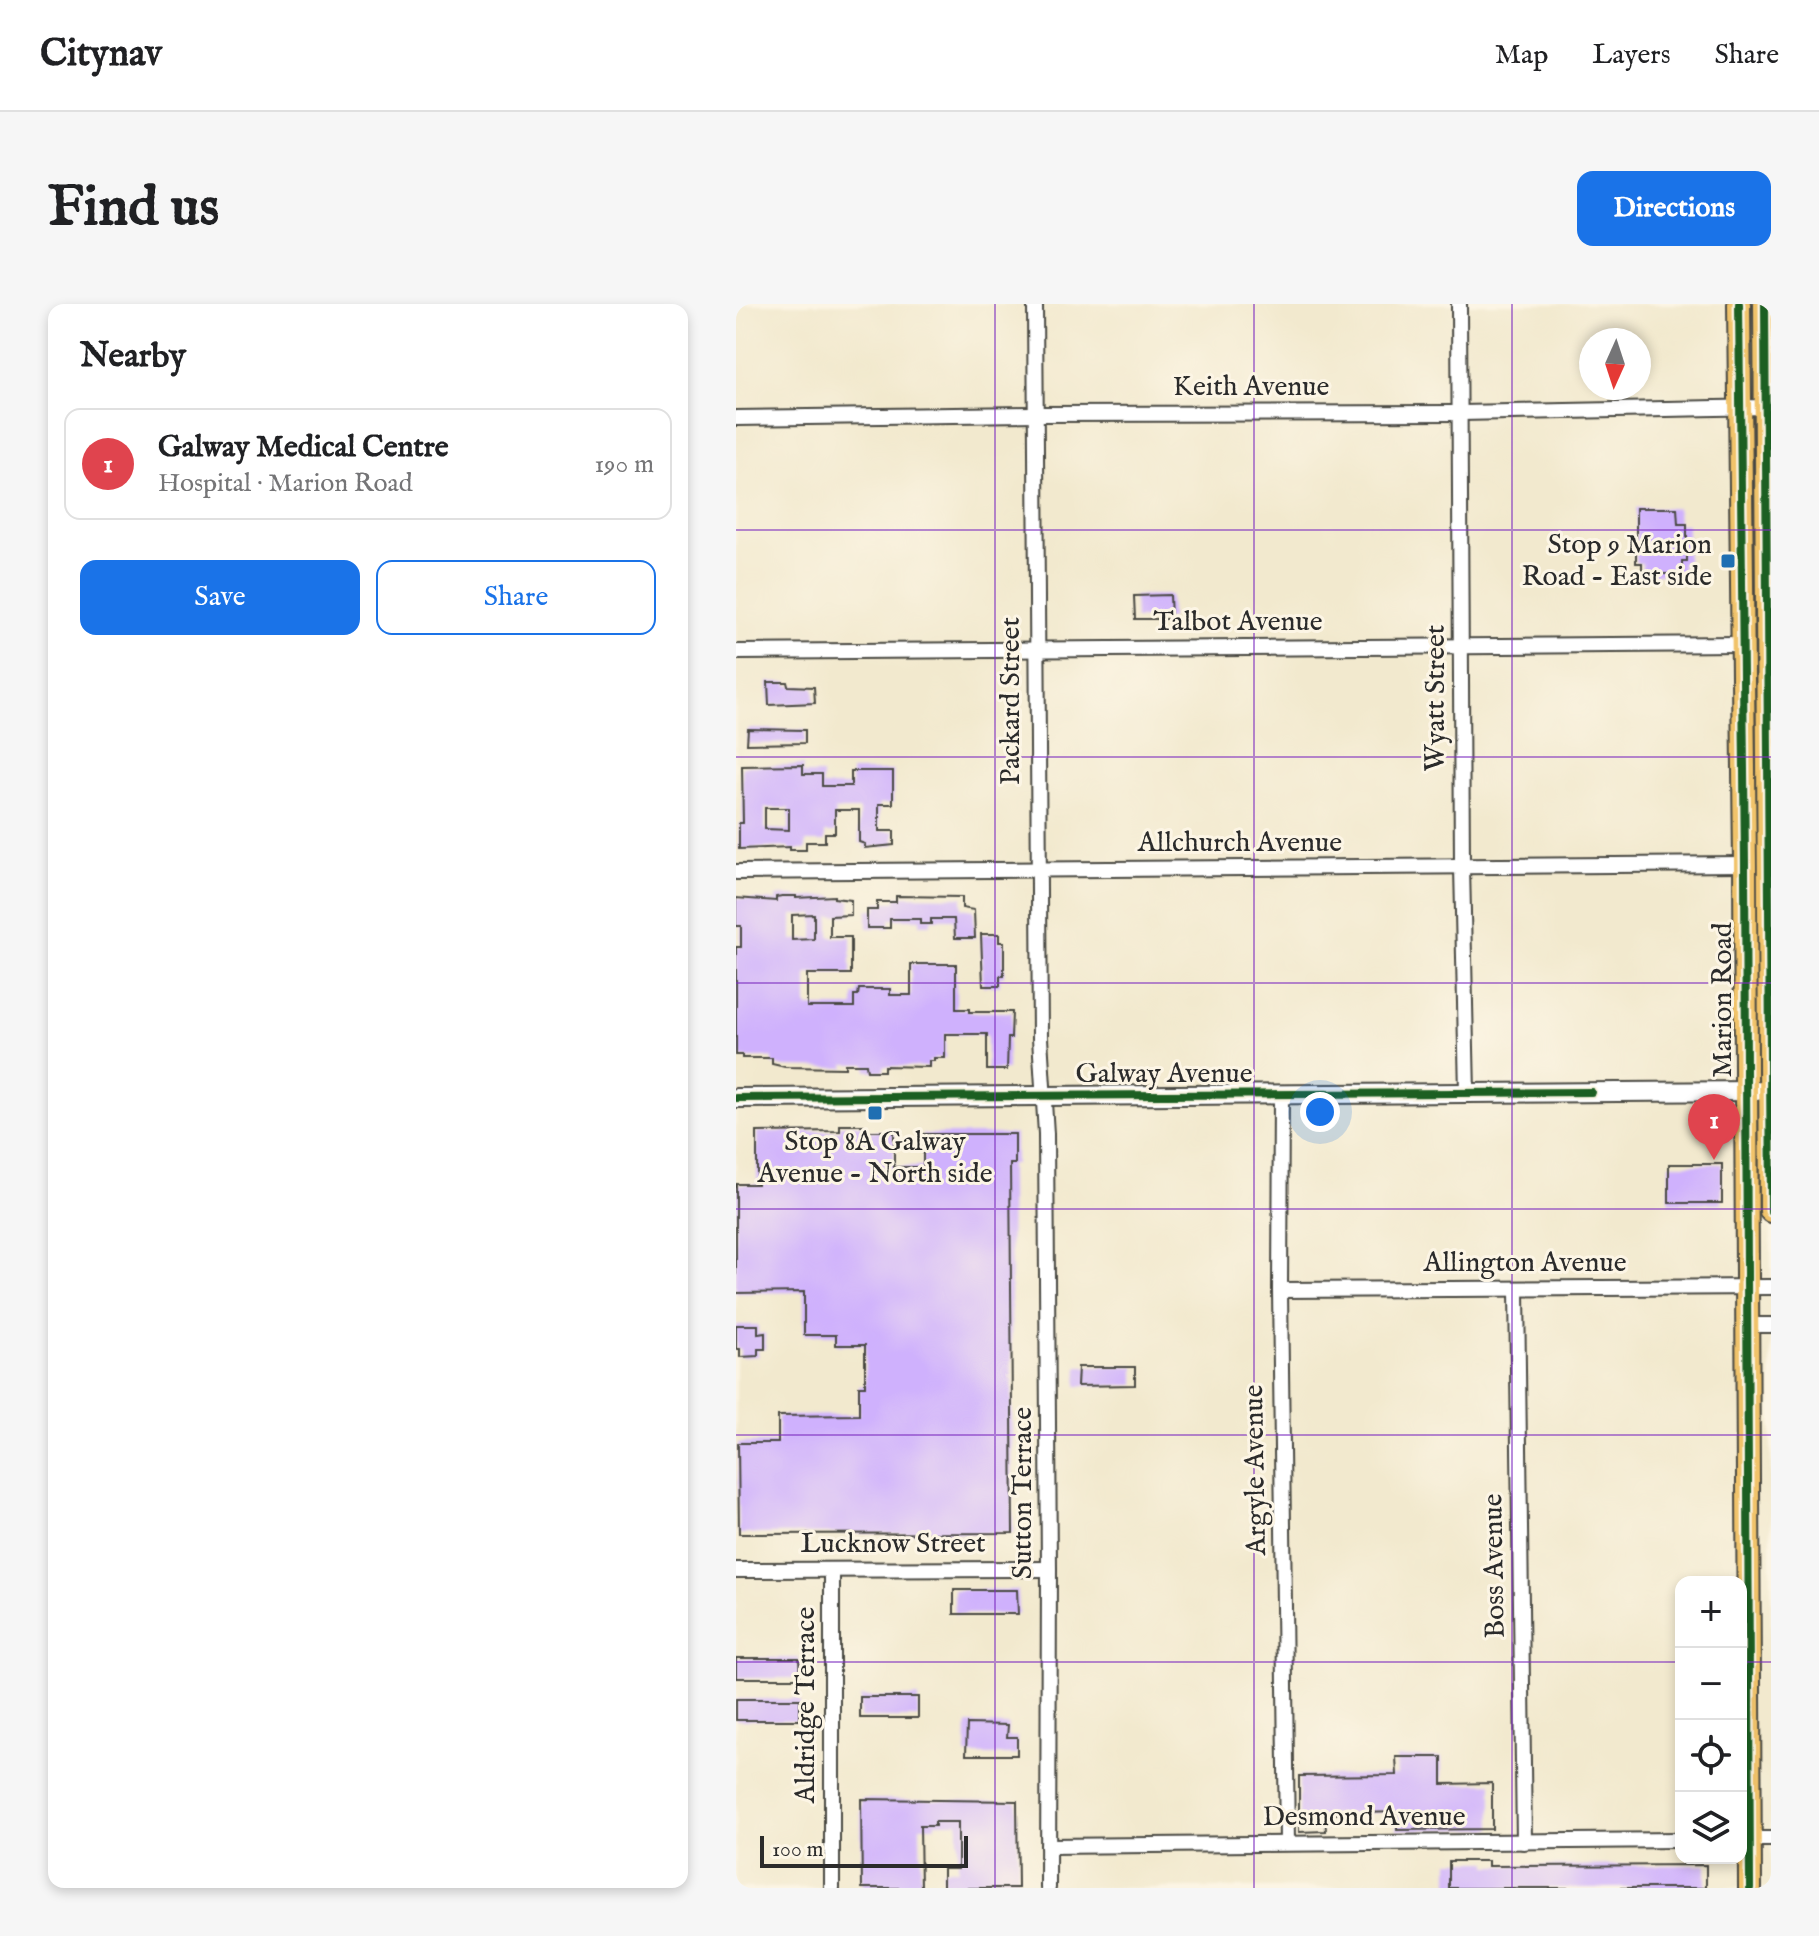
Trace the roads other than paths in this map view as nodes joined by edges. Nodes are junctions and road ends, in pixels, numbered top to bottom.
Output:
1 (1035, 304) edge
2 (1459, 304) edge
3 (1739, 304) edge
4 (1765, 304) edge
5 (1738, 407) junction
6 (1766, 407) junction
7 (1461, 413) junction
8 (1035, 414) junction
9 (736, 418) edge
10 (1740, 604) junction
11 (1769, 604) edge
12 (1741, 644) junction
13 (1462, 647) junction
14 (1037, 650) junction
15 (736, 652) edge
16 (1769, 821) edge
17 (1745, 864) junction
18 (1462, 867) junction
19 (1038, 870) junction
20 (736, 872) edge
21 (1745, 1091) junction
22 (1770, 1091) edge
23 (1467, 1093) junction
24 (1281, 1096) junction
25 (1043, 1097) junction
26 (736, 1098) edge
27 (1771, 1211) edge
28 (1746, 1287) junction
29 (1771, 1287) edge
30 (1280, 1290) junction
31 (1517, 1290) junction
32 (1746, 1325) junction
33 (1771, 1325) edge
34 (1049, 1569) junction
35 (736, 1570) edge
36 (832, 1570) junction
37 (1754, 1839) edge
38 (1675, 1840) edge
39 (1524, 1842) junction
40 (1287, 1843) junction
41 (1048, 1846) junction
42 (832, 1888) edge
43 (1048, 1888) edge
44 (1750, 1888) edge

1 - 8 street, Packard Street
2 - 7 street, Wyatt Street
3 - 5 main road, Marion Road
4 - 6 main road, Marion Road
5 - 6 street, Keith Avenue
5 - 7 street, Keith Avenue
5 - 10 main road, Marion Road
6 - 11 main road, Marion Road
7 - 8 street, Keith Avenue
7 - 13 street, Wyatt Street
8 - 9 street, Keith Avenue
8 - 14 street, Packard Street
10 - 11 street
10 - 12 main road, Marion Road
11 - 16 main road, Marion Road
12 - 13 street, Talbot Avenue
12 - 17 main road, Marion Road
13 - 14 street, Talbot Avenue
13 - 18 street, Wyatt Street
14 - 15 street, Talbot Avenue
14 - 19 street, Packard Street
16 - 22 main road, Marion Road
17 - 18 street, Allchurch Avenue
17 - 21 main road, Marion Road
18 - 19 street, Allchurch Avenue
18 - 23 street, Wyatt Street
19 - 20 street, Allchurch Avenue
19 - 25 street, Packard Street
21 - 22 street, Galway Avenue
21 - 23 street, Galway Avenue
21 - 28 main road, Marion Road
22 - 27 main road, Marion Road
23 - 24 street, Galway Avenue
24 - 25 street, Galway Avenue
24 - 30 street, Argyle Avenue
25 - 26 street, Galway Avenue
25 - 34 street, Sutton Terrace
28 - 29 street, Allington Avenue
28 - 31 street, Allington Avenue
28 - 32 main road, Marion Road
30 - 31 street, Allington Avenue
30 - 40 street, Argyle Avenue
31 - 39 street, Boss Avenue
32 - 33 street
32 - 37 main road, Marion Road
34 - 36 street, Lucknow Street
34 - 41 street, Sutton Terrace
35 - 36 street, Lucknow Street
36 - 42 street, Aldridge Terrace
37 - 44 main road, Marion Road
38 - 39 street, Desmond Avenue
39 - 40 street, Desmond Avenue
40 - 41 street, Desmond Avenue
41 - 43 street, Sutton Terrace

